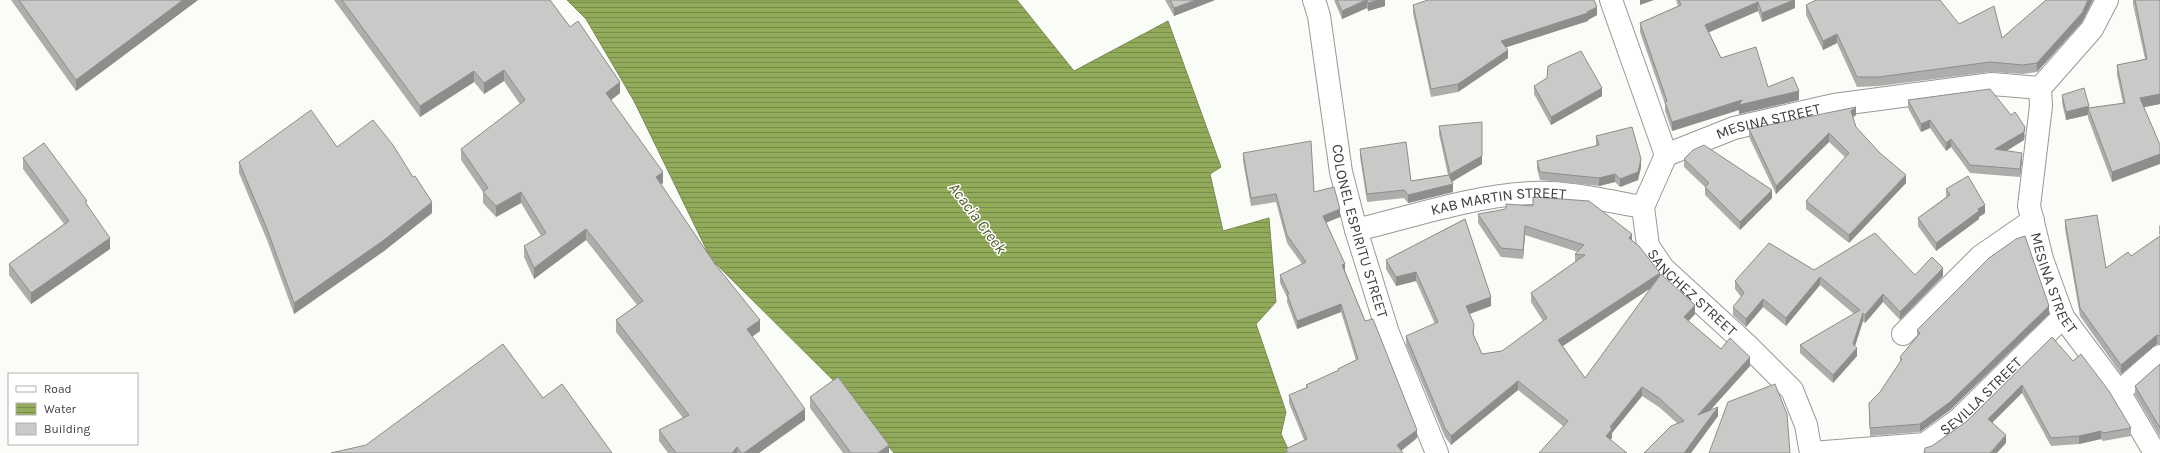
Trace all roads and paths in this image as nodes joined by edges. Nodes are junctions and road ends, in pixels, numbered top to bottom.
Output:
1 (1314, 0) edge
2 (1611, 0) edge
3 (2107, 0) edge
4 (2040, 88) junction
5 (1666, 155) junction
6 (1643, 207) junction
7 (2033, 220) junction
8 (1356, 230) junction
9 (2064, 317) junction
10 (1903, 334) dead end
11 (2160, 356) edge
12 (2119, 392) junction
13 (1437, 453) edge
14 (1812, 453) edge
15 (2155, 453) edge

1 - 8 street, COLONEL ESPIRITU STREET
2 - 5 street
3 - 4 street
4 - 5 street, MESINA STREET
4 - 7 street, MESINA STREET
5 - 6 street
6 - 8 street, KAB MARTIN STREET
6 - 14 street, SANCHEZ STREET
7 - 9 street, MESINA STREET
7 - 10 street
8 - 13 street, COLONEL ESPIRITU STREET
9 - 12 street, MESINA STREET
9 - 14 street, SEVILLA STREET
11 - 12 street
12 - 15 street, MESINA STREET

